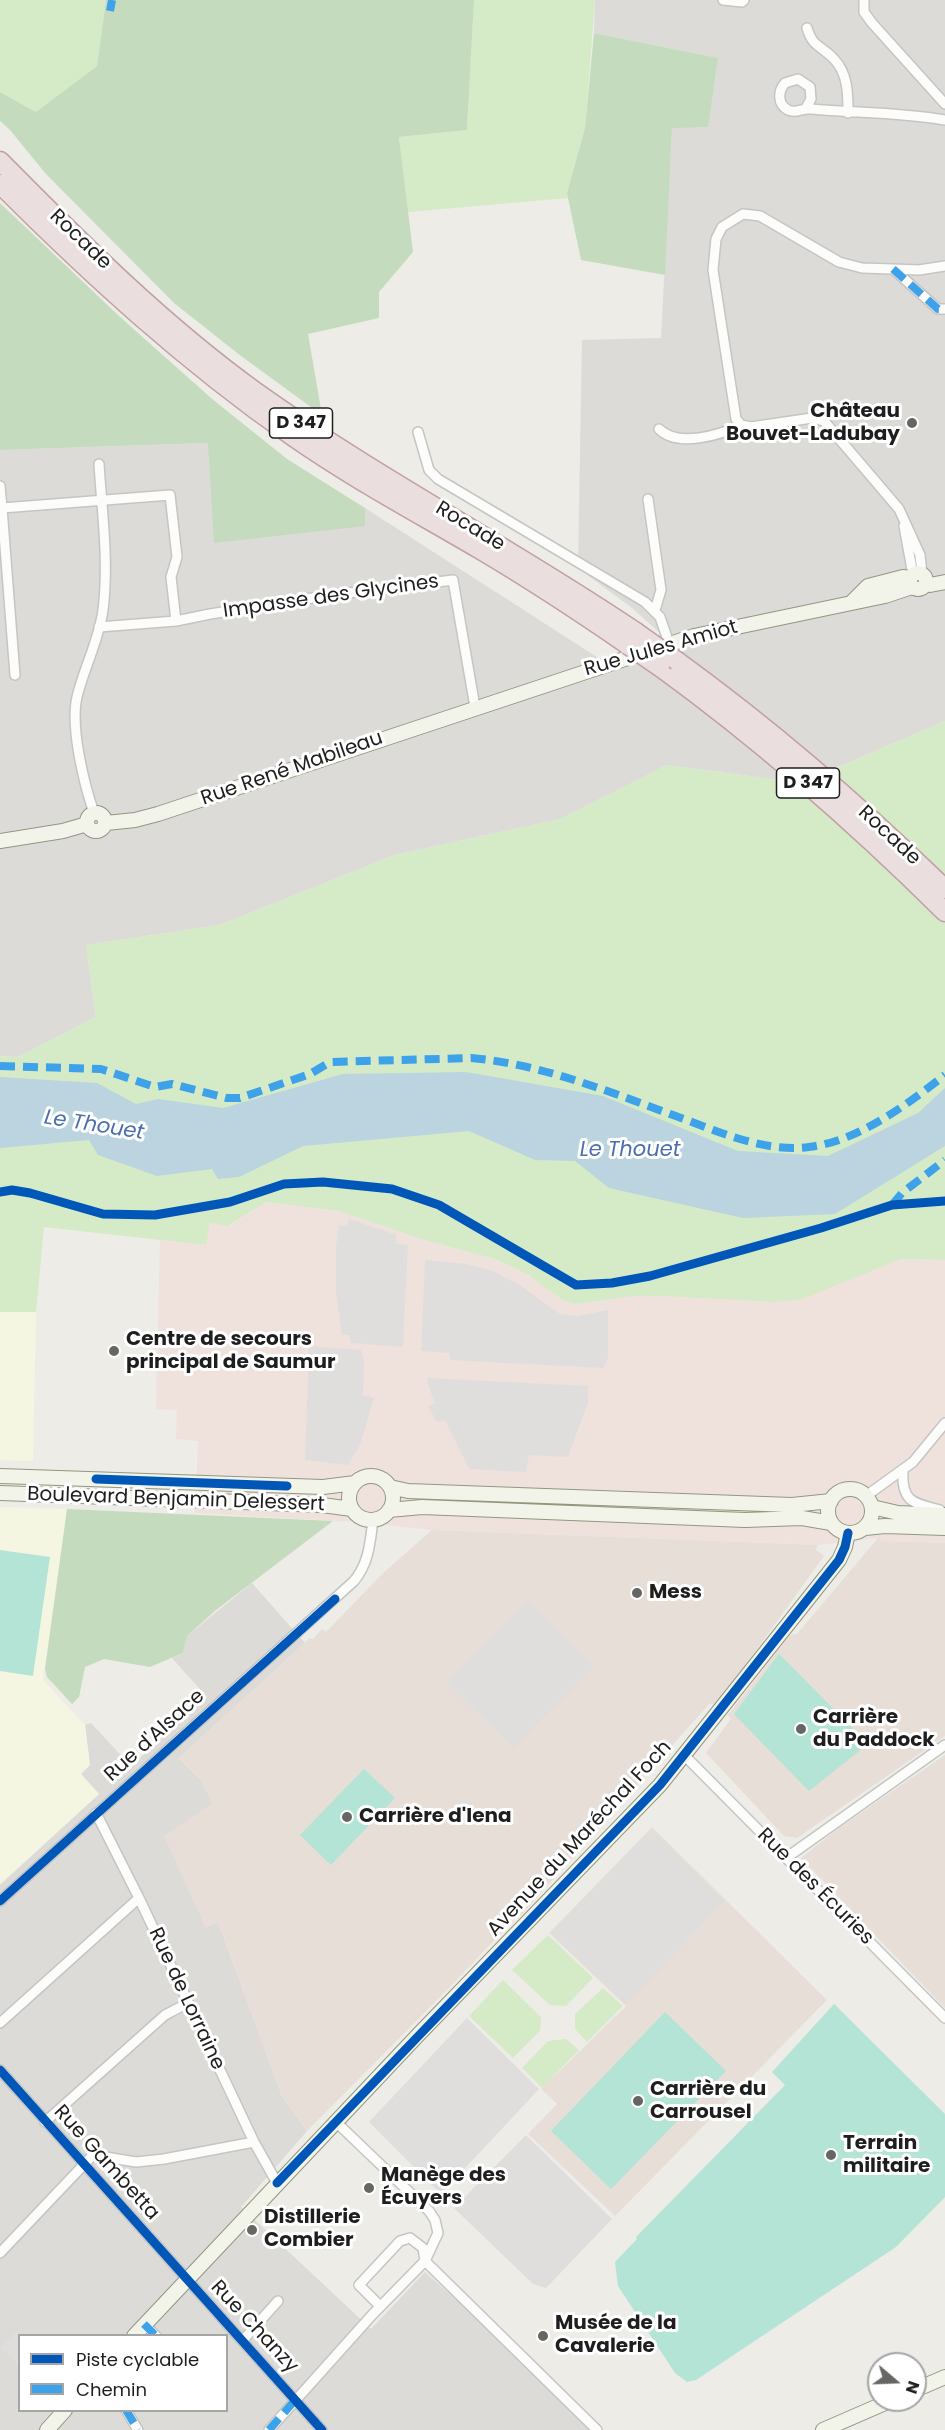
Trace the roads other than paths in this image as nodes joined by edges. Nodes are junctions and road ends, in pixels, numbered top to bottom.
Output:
1 (723, 0) edge
2 (744, 0) edge
3 (864, 0) edge
4 (807, 28) dead end
5 (945, 104) edge
6 (806, 108) dead end
7 (848, 113) junction
8 (945, 120) edge
9 (1, 161) edge
10 (0, 184) edge
11 (945, 266) edge
12 (893, 269) junction
13 (945, 309) edge
14 (741, 425) junction
15 (659, 429) dead end
16 (418, 432) dead end
17 (99, 464) dead end
18 (0, 486) edge
19 (648, 499) dead end
20 (101, 500) junction
21 (1, 507) edge
22 (916, 579) junction
23 (945, 582) edge
24 (655, 610) junction
25 (176, 621) junction
26 (99, 627) junction
27 (632, 639) junction
28 (669, 643) junction
29 (669, 664) junction
30 (15, 675) dead end
31 (475, 707) junction
32 (91, 818) junction
33 (0, 841) edge
34 (945, 889) edge
35 (945, 912) edge
36 (945, 1423) edge
37 (903, 1470) junction
38 (0, 1476) edge
39 (355, 1483) junction
40 (390, 1487) junction
41 (0, 1493) edge
42 (831, 1501) junction
43 (869, 1501) junction
44 (352, 1509) junction
45 (389, 1510) junction
46 (945, 1513) edge
47 (373, 1520) junction
48 (831, 1523) junction
49 (865, 1528) junction
50 (945, 1528) edge
51 (848, 1533) junction
52 (945, 1745) edge
53 (685, 1756) junction
54 (96, 1814) junction
55 (786, 1858) junction
56 (139, 1898) junction
57 (0, 1901) edge
58 (188, 2003) junction
59 (945, 2018) edge
60 (0, 2023) edge
61 (0, 2070) edge
62 (45, 2122) junction
63 (336, 2122) junction
64 (254, 2142) junction
65 (83, 2164) junction
66 (277, 2183) junction
67 (0, 2253) edge
68 (425, 2261) junction
69 (186, 2280) junction
70 (278, 2301) dead end
71 (380, 2306) junction
72 (144, 2324) junction
73 (136, 2334) edge
74 (154, 2334) edge
75 (243, 2340) junction
76 (945, 2377) edge
77 (927, 2385) edge
78 (296, 2399) junction
79 (867, 2411) edge
80 (63, 2412) edge
81 (127, 2412) edge
82 (47, 2430) edge
83 (138, 2430) edge
84 (269, 2430) edge
85 (322, 2430) edge
86 (597, 2430) edge
87 (823, 2430) edge

1 - 2 street
3 - 5 street
4 - 7 street
6 - 7 street
7 - 8 street
9 - 27 highway, Rocade / D 347
10 - 27 highway, D 347
11 - 12 street
12 - 13 street
12 - 14 street
14 - 15 street
14 - 22 street
16 - 24 street
17 - 20 street
18 - 21 street
19 - 24 street
20 - 21 street
20 - 25 street
20 - 26 street
21 - 30 street
22 - 23 main road, Rue Jules Amiot
22 - 28 main road, Rue Jules Amiot
24 - 28 street
25 - 26 street, Impasse des Glycines
25 - 31 street, Impasse des Glycines
26 - 32 street
27 - 29 highway, Rocade / D 347, bridge
28 - 31 main road, Rue Jules Amiot
29 - 34 highway, Rocade / D 347
29 - 35 highway, D 347
31 - 32 main road, Rue René Mabileau
32 - 33 main road
36 - 37 street
37 - 43 street
37 - 46 street
38 - 39 main road, Boulevard Benjamin Delessert
39 - 40 main road
39 - 44 main road
40 - 42 main road
40 - 45 main road
41 - 44 main road, Boulevard Benjamin Delessert
42 - 43 main road
42 - 48 main road
43 - 46 main road
43 - 49 main road
44 - 47 main road
45 - 47 main road
45 - 48 main road
47 - 54 street, Rue d'Alsace
48 - 51 main road
49 - 50 main road
49 - 51 main road
51 - 53 main road, Avenue du Maréchal Foch
52 - 55 street
53 - 55 street, Rue des Écuries
53 - 63 main road, Avenue du Maréchal Foch
54 - 56 street, Rue de Lorraine
54 - 57 street, Rue d'Alsace
55 - 59 street, Rue des Écuries
56 - 58 street, Rue de Lorraine
56 - 60 street
58 - 62 street
58 - 64 street, Rue de Lorraine
61 - 62 street, Rue Gambetta
62 - 65 street, Rue Gambetta
63 - 66 main road, Avenue du Maréchal Foch
63 - 68 street
64 - 65 street
64 - 66 street, Rue de Lorraine
65 - 67 street
65 - 69 street, Rue Gambetta
66 - 69 main road, Avenue du Maréchal Foch
68 - 71 street
68 - 71 street
68 - 86 street
69 - 72 main road, Avenue du Maréchal Foch
69 - 75 street, Rue Chanzy
70 - 75 street
71 - 78 street
72 - 73 main road, Avenue du Maréchal Foch
72 - 74 street
75 - 78 street, Rue Chanzy
76 - 77 main road
78 - 84 street
78 - 85 street, Rue Chanzy
79 - 87 main road
80 - 82 main road
81 - 83 street

